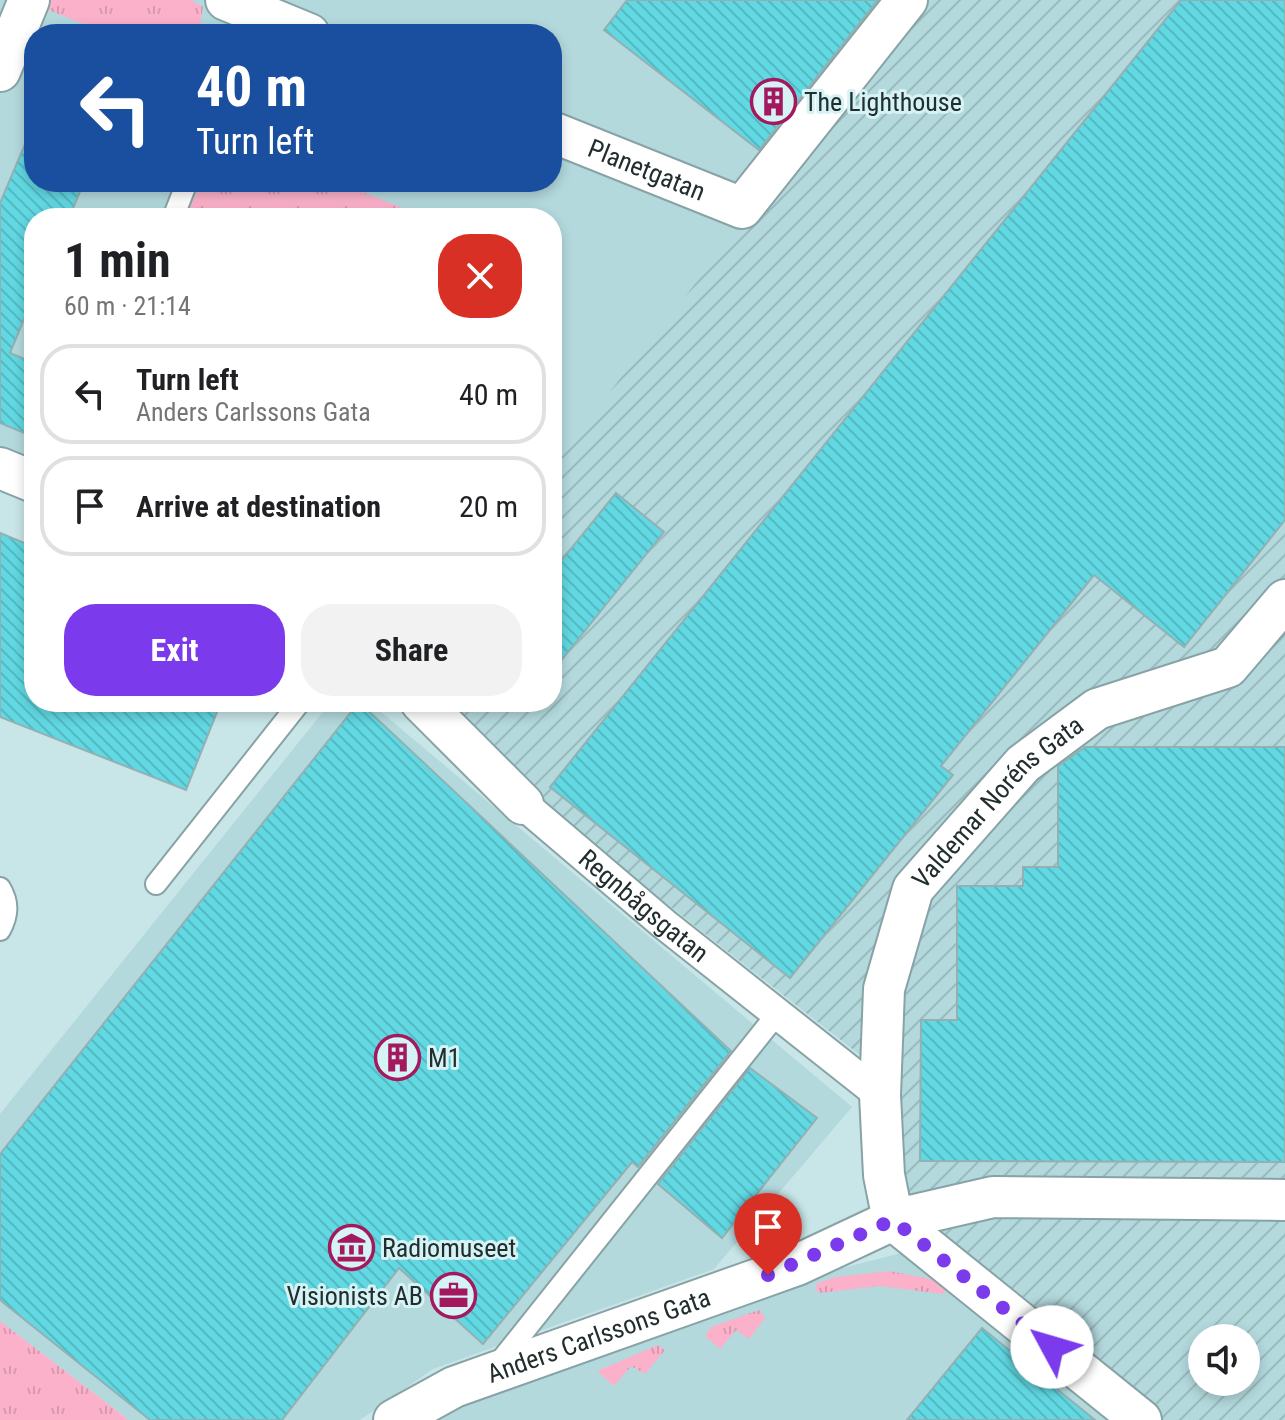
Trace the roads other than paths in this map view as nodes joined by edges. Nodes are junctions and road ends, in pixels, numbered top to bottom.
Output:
1 (29, 0) edge
2 (907, 0) edge
3 (243, 15) edge
4 (274, 24) edge
5 (0, 71) edge
6 (562, 136) edge
7 (0, 468) edge
8 (24, 478) edge
9 (1285, 600) edge
10 (292, 712) edge
11 (431, 712) edge
12 (523, 804) joint
13 (156, 884) dead end
14 (0, 888) edge
15 (0, 930) edge
16 (777, 1014) junction
17 (880, 1095) junction
18 (1285, 1200) edge
19 (893, 1220) junction
20 (492, 1372) junction
21 (401, 1418) edge
22 (1141, 1420) edge

1 - 5 street
2 - 6 street, Planetgatan
3 - 4 street
7 - 8 street
9 - 17 street, Valdemar Noréns Gata
10 - 13 lane
11 - 12 street, Regnbågsgatan
12 - 16 street, Regnbågsgatan
14 - 15 lane
16 - 17 street, Regnbågsgatan
16 - 20 lane
17 - 19 street, Valdemar Noréns Gata
18 - 19 street, Anders Carlssons Gata
19 - 20 street, Anders Carlssons Gata
19 - 22 street
20 - 21 street, Anders Carlssons Gata

